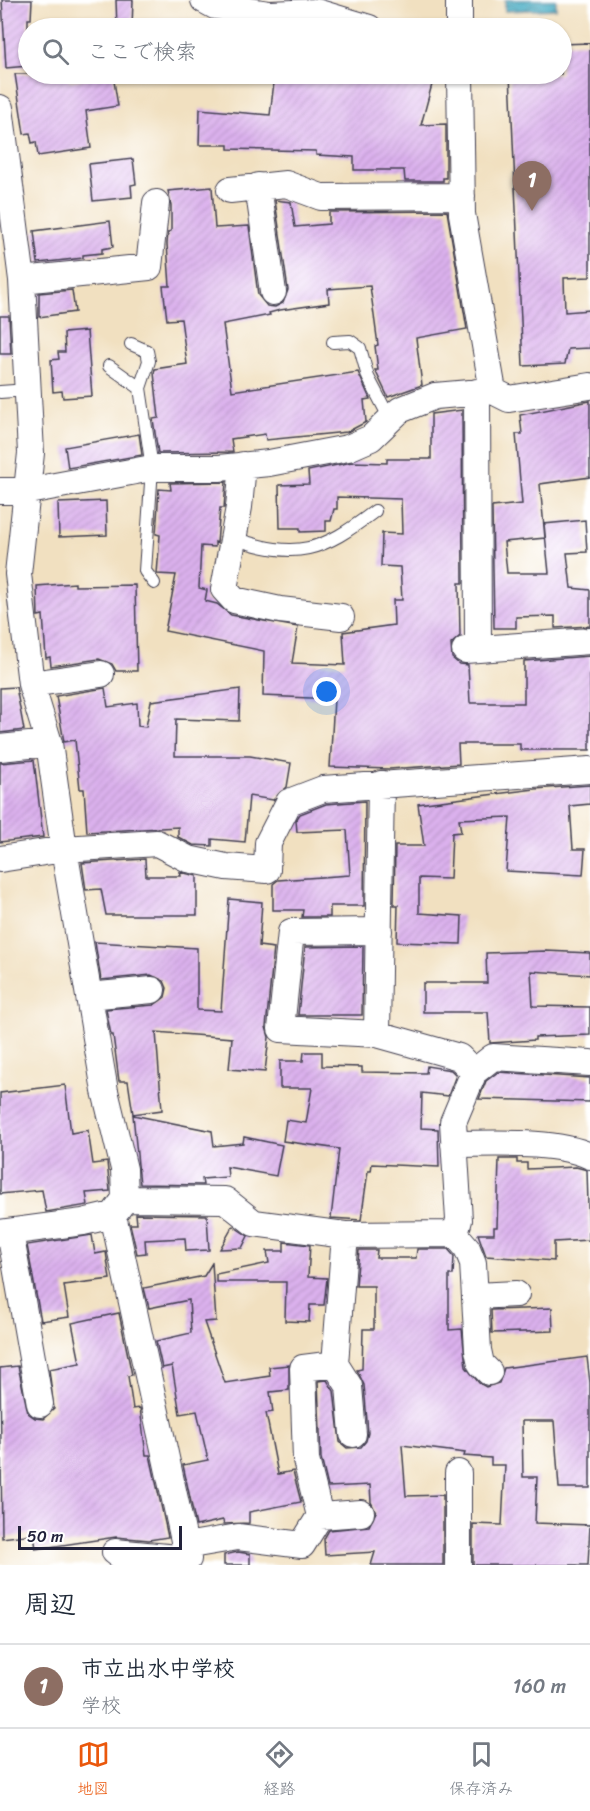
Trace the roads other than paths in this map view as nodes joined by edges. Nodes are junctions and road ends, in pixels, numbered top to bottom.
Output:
1 (204, 0) edge
2 (459, 0) edge
3 (336, 18) edge
4 (459, 18) edge
5 (460, 84) edge
6 (0, 108) edge
7 (258, 186) junction
8 (230, 190) dead end
9 (462, 196) junction
10 (156, 203) dead end
11 (14, 272) edge
12 (273, 292) dead end
13 (333, 342) dead end
14 (131, 344) dead end
15 (108, 366) dead end
16 (590, 386) edge
17 (140, 388) junction
18 (28, 390) junction
19 (0, 392) edge
20 (485, 392) junction
21 (390, 419) junction
22 (243, 465) junction
23 (152, 468) junction
24 (0, 491) edge
25 (28, 491) junction
26 (375, 511) dead end
27 (232, 538) junction
28 (154, 583) dead end
29 (341, 617) dead end
30 (590, 641) edge
31 (100, 674) dead end
32 (31, 684) junction
33 (49, 742) junction
34 (0, 748) edge
35 (590, 770) edge
36 (381, 784) junction
37 (64, 849) junction
38 (0, 859) edge
39 (379, 931) junction
40 (152, 990) dead end
41 (89, 996) junction
42 (377, 1034) junction
43 (590, 1063) edge
44 (474, 1072) junction
45 (454, 1144) junction
46 (590, 1156) edge
47 (119, 1207) junction
48 (5, 1232) edge
49 (455, 1234) junction
50 (345, 1235) junction
51 (516, 1294) dead end
52 (476, 1296) junction
53 (335, 1364) junction
54 (489, 1372) dead end
55 (40, 1404) dead end
56 (353, 1434) dead end
57 (458, 1473) dead end
58 (362, 1513) dead end
59 (320, 1516) junction
60 (185, 1546) junction
61 (119, 1561) edge
62 (458, 1565) edge

1 - 3 street
2 - 4 street
5 - 9 street
6 - 11 street
7 - 8 street
7 - 9 street
7 - 12 street
9 - 20 street
10 - 11 street
11 - 18 street
13 - 21 lane
14 - 17 lane
15 - 17 lane
16 - 20 street
17 - 23 lane
18 - 19 lane
18 - 25 street
20 - 21 street
20 - 30 street
21 - 22 street
22 - 23 street
22 - 27 street
23 - 25 street
23 - 28 lane
24 - 25 street
25 - 32 street
26 - 27 lane
27 - 29 street
31 - 32 street
32 - 33 street
33 - 34 street
33 - 37 street
35 - 36 street
36 - 37 street
36 - 39 street
37 - 38 street
37 - 41 street
39 - 42 street
39 - 42 street
40 - 41 street
41 - 47 street
42 - 44 street
43 - 44 street
44 - 45 street
45 - 46 street
45 - 49 street
47 - 48 street
47 - 50 street
47 - 60 street
48 - 55 street
49 - 50 street
49 - 52 street
50 - 53 street
51 - 52 street
52 - 54 street
53 - 56 street
53 - 59 street
57 - 62 street
58 - 59 street
59 - 60 street
60 - 61 street

